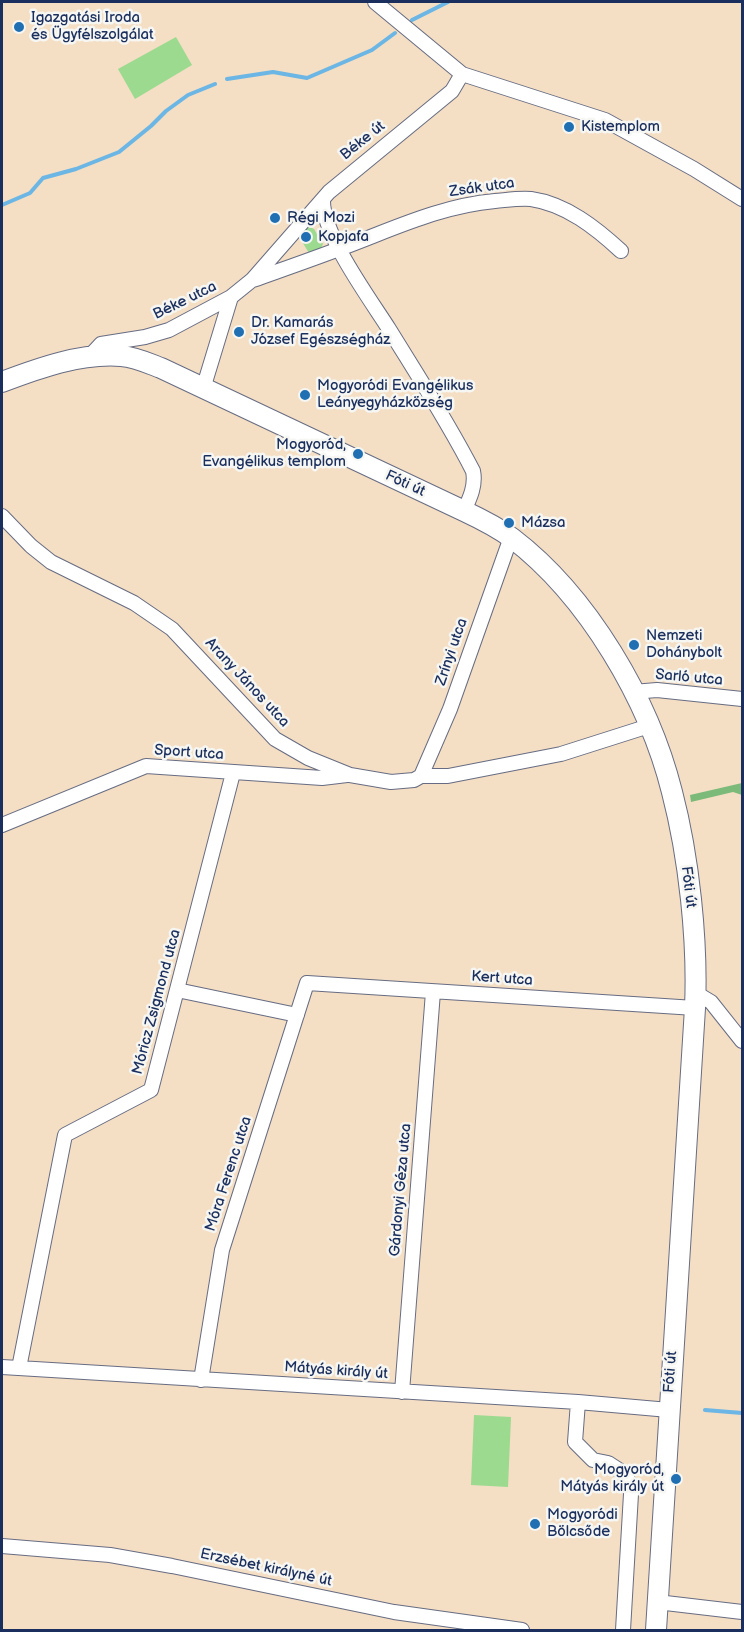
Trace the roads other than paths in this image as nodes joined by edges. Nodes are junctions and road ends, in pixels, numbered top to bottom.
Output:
1 (375, 2) edge
2 (462, 74) junction
3 (742, 199) edge
4 (323, 200) junction
5 (339, 249) junction
6 (621, 251) dead end
7 (252, 280) junction
8 (231, 297) junction
9 (89, 357) junction
10 (2, 382) edge
11 (203, 389) junction
12 (465, 511) junction
13 (2, 516) edge
14 (19, 535) junction
15 (2, 536) edge
16 (511, 537) junction
17 (633, 692) junction
18 (742, 699) edge
19 (649, 726) junction
20 (233, 773) junction
21 (350, 775) junction
22 (421, 776) junction
23 (2, 825) edge
24 (307, 983) joint
25 (177, 990) junction
26 (433, 992) junction
27 (695, 1001) junction
28 (297, 1015) junction
29 (742, 1041) edge
30 (2, 1367) edge
31 (19, 1368) junction
32 (201, 1380) junction
33 (402, 1392) junction
34 (578, 1402) junction
35 (669, 1410) junction
36 (2, 1546) edge
37 (657, 1602) junction
38 (742, 1612) edge
39 (522, 1630) edge
40 (623, 1630) edge
41 (656, 1630) edge

1 - 2 street
2 - 3 street
2 - 4 street, Béke út
4 - 5 street
4 - 7 street, Béke út
5 - 6 street, Zsák utca
5 - 7 street, Béke út
5 - 12 street
7 - 8 street, Béke út
8 - 9 street, Béke utca
8 - 11 street
9 - 10 main road, Fóti út
9 - 11 main road, Fóti út
11 - 12 main road, Fóti út
12 - 16 main road, Fóti út
13 - 14 street, Arany János utca
14 - 15 street
14 - 21 street, Arany János utca
16 - 17 main road, Fóti út
16 - 22 street, Zrínyi utca
17 - 18 street, Sarló utca
17 - 19 main road, Fóti út
19 - 22 street, Arany János utca
19 - 27 main road, Fóti út
20 - 21 street, Sport utca
20 - 23 street, Sport utca
20 - 25 street, Móricz Zsigmond utca
21 - 22 street, Arany János utca
24 - 26 street, Kert utca
24 - 28 street, Móra Ferenc utca
25 - 28 street
25 - 31 street, Móricz Zsigmond utca
26 - 27 street, Kert utca
26 - 33 street, Gárdonyi Géza utca
27 - 29 street
27 - 35 main road, Fóti út
28 - 32 street, Móra Ferenc utca
30 - 31 street, Mátyás király út
31 - 32 street, Mátyás király út
32 - 33 street, Mátyás király út
33 - 34 street, Mátyás király út
34 - 35 street, Mátyás király út
34 - 40 street
35 - 37 main road, Fóti út
36 - 39 street, Erzsébet királyné út
37 - 38 street
37 - 41 main road, Fóti út

